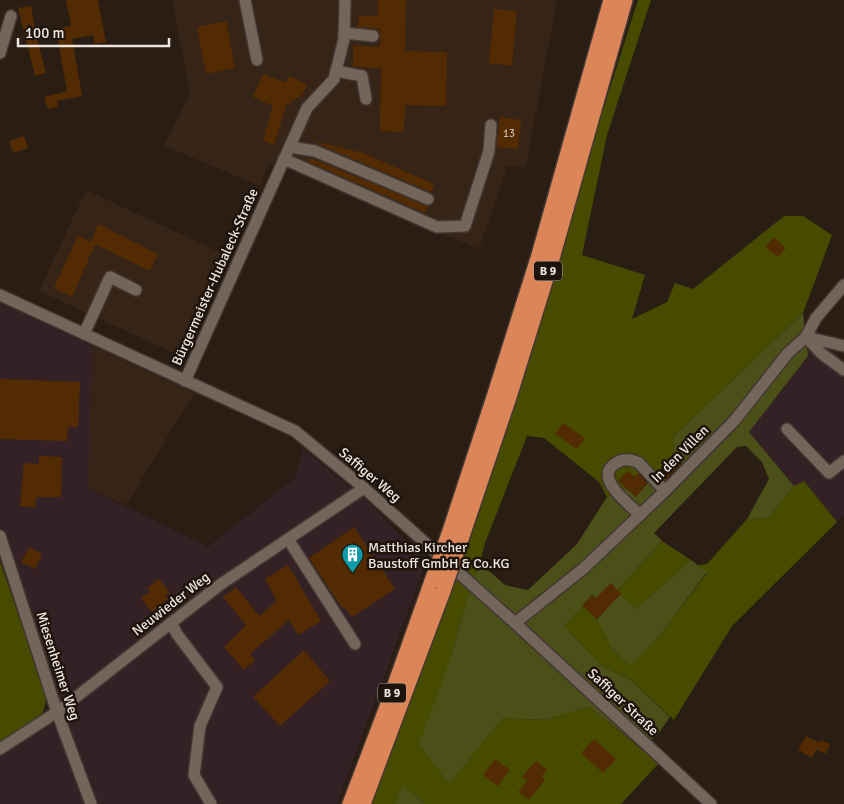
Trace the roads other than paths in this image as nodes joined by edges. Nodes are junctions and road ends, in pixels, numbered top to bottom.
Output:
1 (245, 0) edge
2 (345, 0) edge
3 (611, 0) edge
4 (625, 0) edge
5 (11, 16) dead end
6 (344, 33) junction
7 (373, 36) dead end
8 (3, 56) edge
9 (257, 60) dead end
10 (336, 71) junction
11 (366, 99) dead end
12 (491, 125) dead end
13 (290, 147) junction
14 (284, 159) junction
15 (428, 199) dead end
16 (844, 285) edge
17 (136, 290) dead end
18 (0, 295) edge
19 (84, 334) junction
20 (806, 337) junction
21 (844, 346) edge
22 (844, 370) edge
23 (185, 381) junction
24 (788, 429) dead end
25 (844, 461) edge
26 (364, 488) junction
27 (665, 492) junction
28 (640, 515) junction
29 (455, 535) junction
30 (0, 536) edge
31 (288, 539) junction
32 (438, 586) junction
33 (171, 623) junction
34 (515, 623) junction
35 (355, 644) dead end
36 (58, 712) junction
37 (0, 750) edge
38 (91, 804) edge
39 (211, 804) edge
40 (350, 804) edge
41 (363, 804) edge
42 (711, 804) edge

1 - 9 street
2 - 6 street, Bürgermeister-Hubaleck-Straße
3 - 29 highway, B 9
4 - 29 highway, B 9
5 - 8 street
6 - 7 street
6 - 10 street, Bürgermeister-Hubaleck-Straße
10 - 11 street
10 - 13 street, Bürgermeister-Hubaleck-Straße
12 - 14 street
13 - 14 street, Bürgermeister-Hubaleck-Straße
13 - 15 street
14 - 23 street, Bürgermeister-Hubaleck-Straße
16 - 20 street, In den Villen
17 - 19 street
18 - 19 street, Bürgermeister-Hubaleck-Straße
19 - 23 street, Bürgermeister-Hubaleck-Straße
20 - 21 street
20 - 22 street
20 - 27 street, In den Villen
23 - 26 street, Saffiger Weg
24 - 25 street
26 - 31 street, Neuwieder Weg
26 - 34 street, Saffiger Weg
27 - 28 street, In den Villen
27 - 28 street
28 - 34 street, In den Villen
29 - 32 highway, B 9, bridge
30 - 36 street, Miesenheimer Weg
31 - 33 street, Neuwieder Weg
31 - 35 street
32 - 40 highway, B 9
32 - 41 highway, B 9
33 - 36 street, Neuwieder Weg
33 - 39 street
34 - 42 street, Saffiger Straße
36 - 37 street, Neuwieder Weg
36 - 38 street, Miesenheimer Weg

